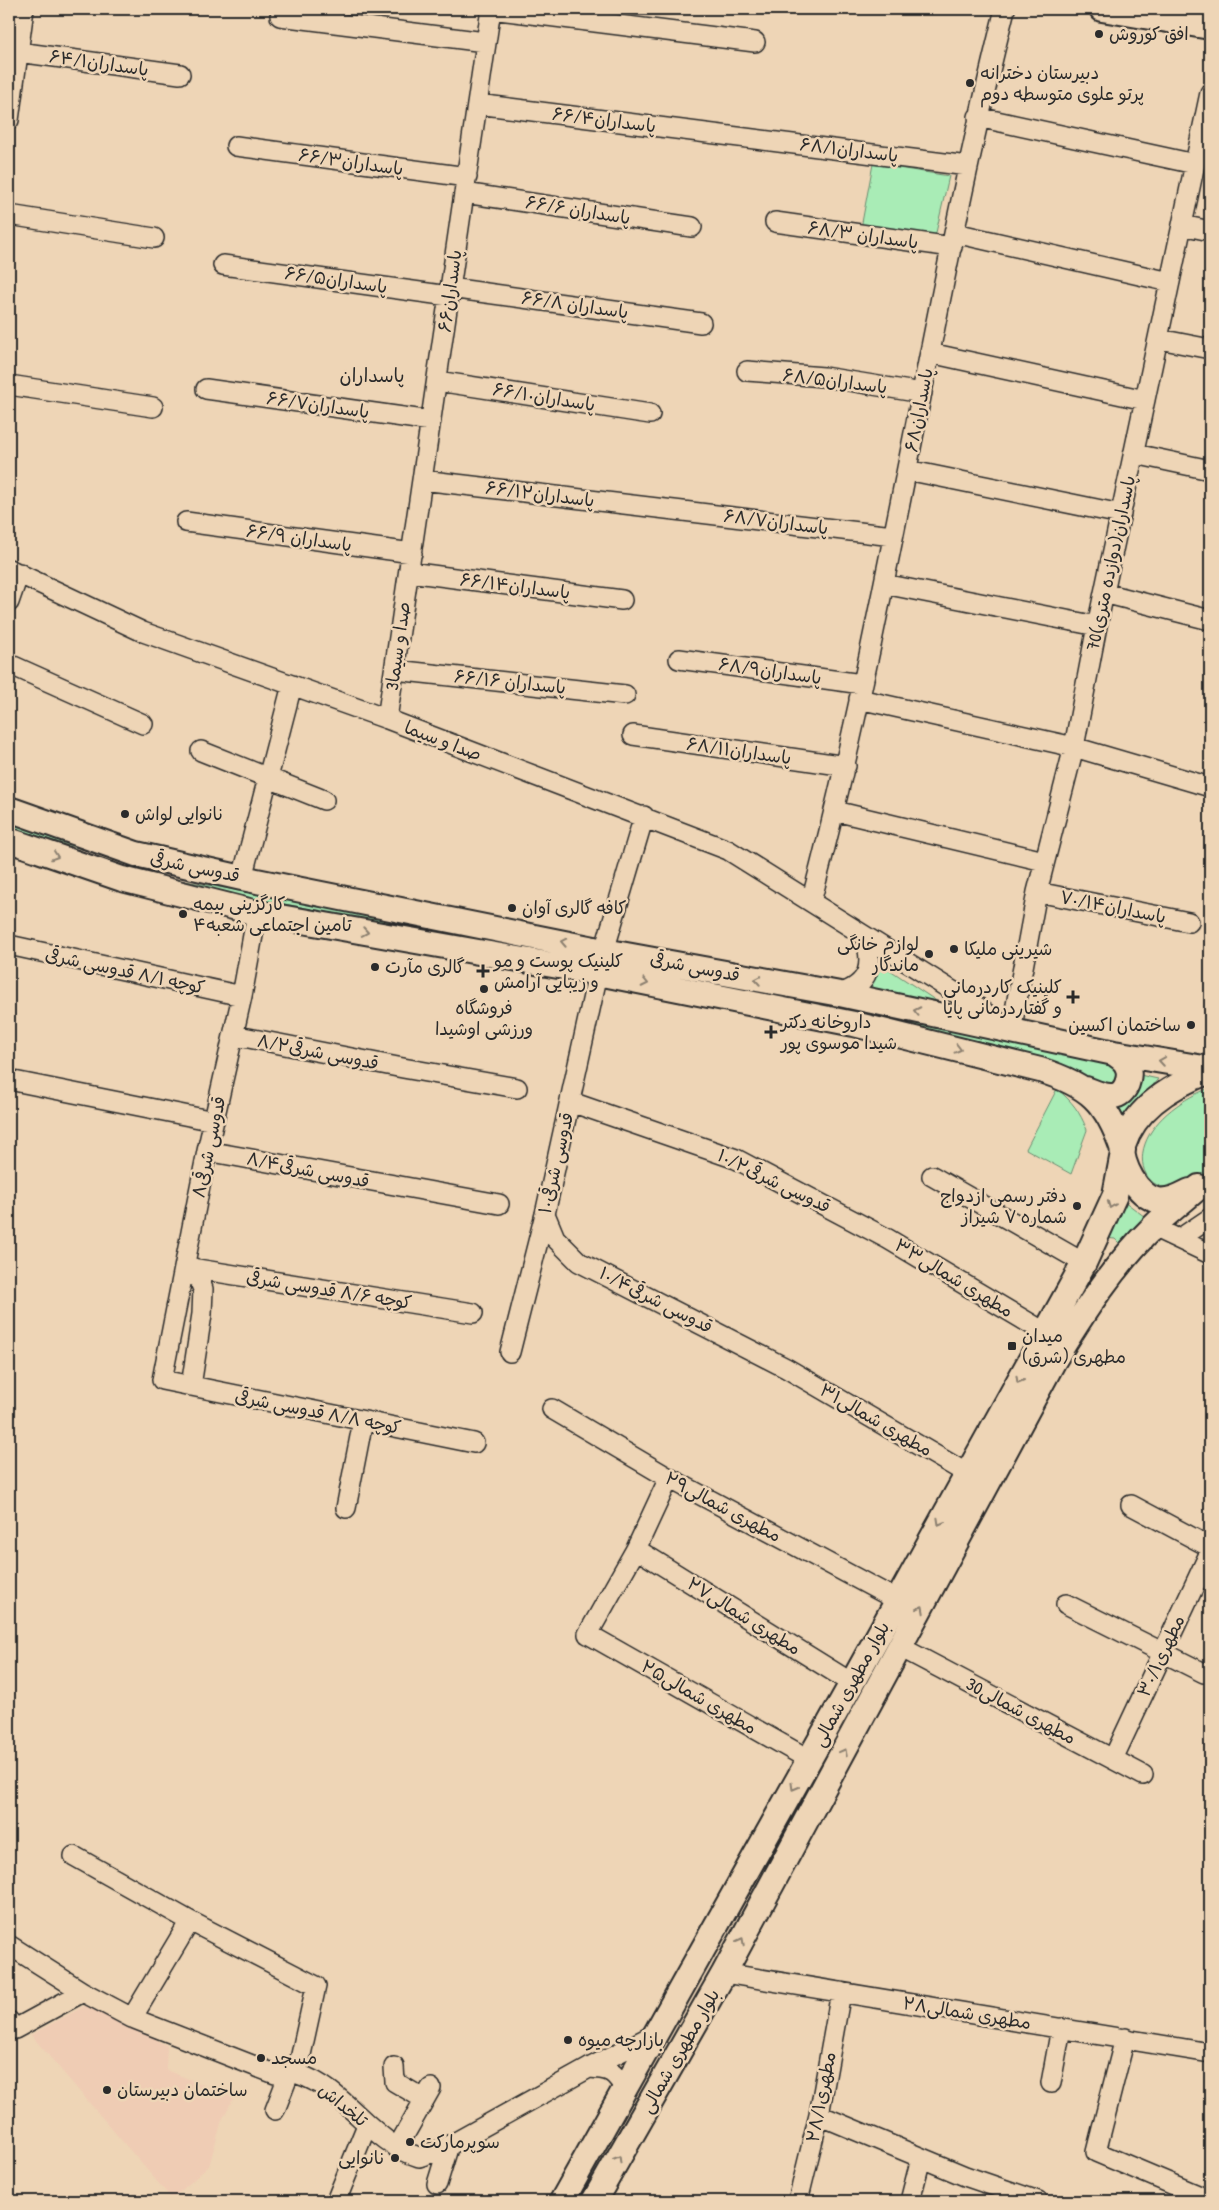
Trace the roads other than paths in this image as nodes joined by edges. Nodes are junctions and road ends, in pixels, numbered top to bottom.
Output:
1 (24, 9) edge
2 (491, 9) edge
3 (1006, 9) edge
4 (1102, 9) edge
5 (280, 16) dead end
6 (1210, 27) edge
7 (485, 42) junction
8 (756, 42) dead end
9 (18, 52) junction
10 (180, 74) dead end
11 (1209, 103) edge
12 (477, 104) junction
13 (978, 117) junction
14 (9, 120) edge
15 (731, 135) joint
16 (236, 146) dead end
17 (1195, 164) junction
18 (968, 166) junction
19 (465, 185) junction
20 (9, 215) edge
21 (775, 222) dead end
22 (1182, 225) junction
23 (692, 227) dead end
24 (1210, 231) edge
25 (154, 238) dead end
26 (953, 240) junction
27 (223, 265) dead end
28 (1170, 282) junction
29 (450, 292) junction
30 (701, 324) dead end
31 (1159, 339) junction
32 (1210, 349) edge
33 (930, 353) junction
34 (747, 371) dead end
35 (437, 380) junction
36 (9, 385) edge
37 (206, 389) dead end
38 (922, 393) junction
39 (1145, 400) junction
40 (154, 408) dead end
41 (650, 414) dead end
42 (431, 421) junction
43 (1135, 454) junction
44 (907, 470) junction
45 (1210, 470) edge
46 (422, 480) junction
47 (658, 508) joint
48 (1120, 514) junction
49 (186, 522) dead end
50 (893, 536) junction
51 (412, 552) junction
52 (14, 571) edge
53 (409, 572) junction
54 (884, 584) junction
55 (1104, 593) junction
56 (622, 600) dead end
57 (9, 602) edge
58 (1210, 620) edge
59 (1097, 626) junction
60 (679, 659) dead end
61 (9, 664) edge
62 (395, 670) junction
63 (292, 685) junction
64 (861, 691) junction
65 (626, 695) dead end
66 (388, 719) junction
67 (142, 724) dead end
68 (633, 735) dead end
69 (1074, 747) junction
70 (201, 751) dead end
71 (846, 766) junction
72 (269, 777) junction
73 (1210, 787) edge
74 (324, 800) dead end
75 (9, 809) edge
76 (835, 812) junction
77 (644, 816) junction
78 (9, 840) edge
79 (150, 858) junction
80 (1044, 861) junction
81 (242, 878) junction
82 (144, 885) junction
83 (1037, 892) junction
84 (811, 902) junction
85 (257, 913) junction
86 (1189, 922) dead end
87 (865, 936) junction
88 (9, 946) edge
89 (601, 962) junction
90 (840, 994) junction
91 (242, 996) junction
92 (1011, 1032) junction
93 (233, 1035) junction
94 (1114, 1053) junction
95 (1210, 1070) edge
96 (9, 1080) edge
97 (517, 1088) dead end
98 (1086, 1089) junction
99 (570, 1102) junction
100 (214, 1121) junction
101 (207, 1151) junction
102 (1122, 1154) junction
103 (932, 1176) dead end
104 (1204, 1185) edge
105 (499, 1204) dead end
106 (545, 1214) junction
107 (1210, 1218) edge
108 (1152, 1228) junction
109 (888, 1239) joint
110 (1179, 1239) junction
111 (1210, 1254) edge
112 (1087, 1257) junction
113 (1122, 1262) junction
114 (189, 1267) junction
115 (474, 1313) dead end
116 (1046, 1333) junction
117 (510, 1352) dead end
118 (786, 1368) joint
119 (162, 1380) joint
120 (191, 1386) junction
121 (552, 1409) dead end
122 (363, 1422) junction
123 (474, 1443) dead end
124 (966, 1473) junction
125 (669, 1478) junction
126 (1131, 1505) dead end
127 (346, 1508) dead end
128 (1210, 1547) edge
129 (636, 1549) junction
130 (1210, 1552) edge
131 (897, 1600) junction
132 (1066, 1604) dead end
133 (900, 1647) junction
134 (1162, 1653) junction
135 (1204, 1673) dead end
136 (852, 1683) junction
137 (1113, 1759) junction
138 (810, 1760) junction
139 (1143, 1775) dead end
140 (74, 1856) dead end
141 (190, 1921) junction
142 (9, 1945) edge
143 (724, 1973) junction
144 (84, 1992) junction
145 (841, 1992) junction
146 (132, 2018) junction
147 (9, 2021) edge
148 (1061, 2028) junction
149 (657, 2032) junction
150 (1125, 2038) junction
151 (1210, 2052) edge
152 (394, 2067) dead end
153 (589, 2068) junction
154 (293, 2073) junction
155 (1051, 2083) dead end
156 (626, 2089) junction
157 (275, 2110) dead end
158 (819, 2115) junction
159 (367, 2125) junction
160 (449, 2145) junction
161 (397, 2148) junction
162 (921, 2158) junction
163 (437, 2184) dead end
164 (1207, 2199) dead end
165 (336, 2201) edge
166 (562, 2201) edge
167 (594, 2201) edge
168 (798, 2201) edge
169 (910, 2201) edge
170 (1038, 2201) edge

1 - 9 street
2 - 7 street, پاسداران۶۶
2 - 8 street
3 - 13 street, پاسداران۶۸
4 - 6 main road
5 - 7 street
7 - 12 street, پاسداران۶۶
9 - 10 street, پاسداران۶۴/۱
9 - 14 street
11 - 17 street, 70پاسداران(دوازده متری)
12 - 15 street, پاسداران۶۶/۴
12 - 19 street, پاسداران۶۶
13 - 17 street
13 - 18 street, پاسداران۶۸
15 - 18 street, پاسداران۶۸/۱
16 - 19 street, پاسداران۶۶/۳
17 - 22 street, 70پاسداران(دوازده متری)
18 - 26 street, پاسداران۶۸
19 - 23 street, پاسداران ۶۶/۶
19 - 29 street, پاسداران۶۶
20 - 25 street
21 - 26 street, پاسداران ۶۸/۳
22 - 24 street
22 - 28 street, 70پاسداران(دوازده متری)
26 - 28 street, پاسداران ۶۸/۳
26 - 33 street, پاسداران۶۸
27 - 29 street, پاسداران۶۶/۵
28 - 31 street, 70پاسداران(دوازده متری)
29 - 30 street, پاسداران ۶۶/۸
29 - 35 street, پاسداران۶۶
31 - 32 street
31 - 39 street, 70پاسداران(دوازده متری)
33 - 38 street, پاسداران۶۸
33 - 39 street
34 - 38 street, پاسداران۶۸/۵
35 - 41 street, پاسداران۶۶/۱۰
35 - 42 street, پاسداران۶۶
36 - 40 street
37 - 42 street, پاسداران۶۶/۷
38 - 44 street, پاسداران۶۸
39 - 43 street, 70پاسداران(دوازده متری)
42 - 46 street, پاسداران۶۶
43 - 45 street
43 - 48 street, 70پاسداران(دوازده متری)
44 - 48 street
44 - 50 street, پاسداران۶۸
46 - 47 street, پاسداران۶۶/۱۲
46 - 51 street, پاسداران۶۶
47 - 50 street, پاسداران۶۸/۷
48 - 55 street, 70پاسداران(دوازده متری)
49 - 51 street, پاسداران ۶۶/۹
50 - 54 street, پاسداران۶۸
51 - 53 street, پاسداران۶۶
52 - 57 street
52 - 63 street, صدا و سیما
53 - 56 street, پاسداران۶۶/۱۴
53 - 62 street, 3صدا و سیما
54 - 59 street
54 - 64 street, پاسداران۶۸
55 - 58 street
55 - 59 street, 70پاسداران(دوازده متری)
59 - 69 street, 70پاسداران(دوازده متری)
60 - 64 street, پاسداران۶۸/۹
61 - 67 street
62 - 65 street, پاسداران ۶۶/۱۶
62 - 66 street, 3صدا و سیما
63 - 66 street, صدا و سیما
63 - 72 street
64 - 69 street, پاسداران۶۸/۹
64 - 71 street, پاسداران۶۸
66 - 77 street, صدا و سیما
68 - 71 street, پاسداران۶۸/۱۱
69 - 73 street, پاسداران۶۸/۹
69 - 80 street, 70پاسداران(دوازده متری)
70 - 72 street
71 - 76 street, پاسداران۶۸
72 - 74 street
72 - 81 street
75 - 79 main road, قدوسی شرقی
76 - 80 street
76 - 84 street, پاسداران۶۸
77 - 84 street, صدا و سیما
77 - 89 street, قدوسی شرقی۱۰
78 -> 82 main road, قدوسی شرقی
79 - 81 main road, قدوسی شرقی
79 - 82 main road
80 - 83 street, 70پاسداران(دوازده متری)
89 -> 81 main road, قدوسی شرقی
82 - 85 main road, قدوسی شرقی
83 - 86 street, پاسداران۷۰/۱۴
83 - 92 street, 70پاسداران(دوازده متری)
84 - 87 street, صدا و سیما
85 -> 89 main road, قدوسی شرقی
85 - 91 street, قدوسی شرقی۸
87 - 90 street
87 - 92 street, صدا و سیما
88 - 91 street, کوچه ۸/۱ قدوسی شرقی
90 -> 89 main road, قدوسی شرقی
89 -> 98 main road, قدوسی شرقی
89 - 99 street, قدوسی شرقی۱۰
92 -> 90 main road, قدوسی شرقی
91 - 93 street, قدوسی شرقی۸
92 - 94 main road, قدوسی شرقی
93 - 97 street, قدوسی شرقی۸/۲
93 - 100 street, قدوسی شرقی۸
95 -> 94 main road, قدوسی شرقی
94 - 98 main road
95 - 102 main road, بلوار مطهرى شمالى
96 - 100 street
98 - 102 main road, قدوسی شرقی
99 - 106 street, قدوسی شرقی۱۰
99 - 109 street, قدوسی شرقی۱۰/۲
100 - 101 street, قدوسی شرقی۸
101 - 105 street, قدوسی شرقی۸/۴
101 - 114 street, قدوسی شرقی۸
102 - 104 main road, قدوسی شرقی
102 -> 112 main road, بلوار مطهرى شمالى
103 - 112 street
104 - 108 main road, بلوار مطهرى شمالى
106 - 117 street, قدوسی شرقی۱۰
106 - 118 street, قدوسی شرقی۱۰/۴
107 - 110 street
108 - 110 street
108 - 113 main road, بلوار مطهرى شمالى
109 - 116 street, مطهرى شمالى۳۳
110 - 111 street
112 - 113 main road
112 - 116 main road, بلوار مطهرى شمالى
133 -> 113 main road, بلوار مطهرى شمالى
114 - 115 street, کوچه ۸/۶ قدوسی شرقی
114 - 119 street, قدوسی شرقی۸
114 - 120 street
116 -> 124 main road, بلوار مطهرى شمالى
118 - 124 street, مطهرى شمالى۳۱
119 - 120 street, کوچه ۸/۸ قدوسی شرقی
120 - 122 street, کوچه ۸/۸ قدوسی شرقی
121 - 125 street, مطهرى شمالى۲۹
122 - 123 street, کوچه ۸/۸ قدوسی شرقی
122 - 127 street
124 -> 131 main road, بلوار مطهرى شمالى
125 - 129 street
125 - 131 street, مطهرى شمالى۲۹
126 - 128 street
129 - 136 street, مطهرى شمالى۲۷
129 - 138 street, مطهرى شمالى۲۵
130 - 134 street, مطهری۳۰/۱
131 - 136 main road, بلوار مطهرى شمالى
132 - 134 street
133 - 137 street, مطهرى شمالى30
143 -> 133 main road, بلوار مطهرى شمالى
134 - 135 street
134 - 137 street, مطهری۳۰/۱
136 - 138 main road, بلوار مطهرى شمالى
137 - 139 street, مطهرى شمالى30
138 -> 149 main road, بلوار مطهرى شمالى
140 - 141 street
141 - 146 street
141 - 154 street
142 - 144 street, تلخداش
143 - 145 street, مطهرى شمالى۲۸
167 -> 143 main road, بلوار مطهرى شمالى
144 - 146 street, تلخداش
144 - 147 street
145 - 148 street, مطهرى شمالى۲۸
145 - 158 street, مطهری۲۸/۱
146 - 154 street, تلخداش
148 - 150 street, مطهرى شمالى۲۸
148 - 155 street
149 - 153 street, تلخداش
149 - 156 main road, بلوار مطهرى شمالى
150 - 151 street, مطهرى شمالى۲۸
150 - 164 street
152 - 161 street
153 - 156 street
153 - 160 street, تلخداش
154 - 157 street
154 - 159 street, تلخداش
156 - 166 main road, بلوار مطهرى شمالى
158 - 162 street
158 - 168 street, مطهری۲۸/۱
159 - 161 street, تلخداش
159 - 165 street
160 - 161 street, تلخداش
160 - 163 street
162 - 169 street
162 - 170 street

